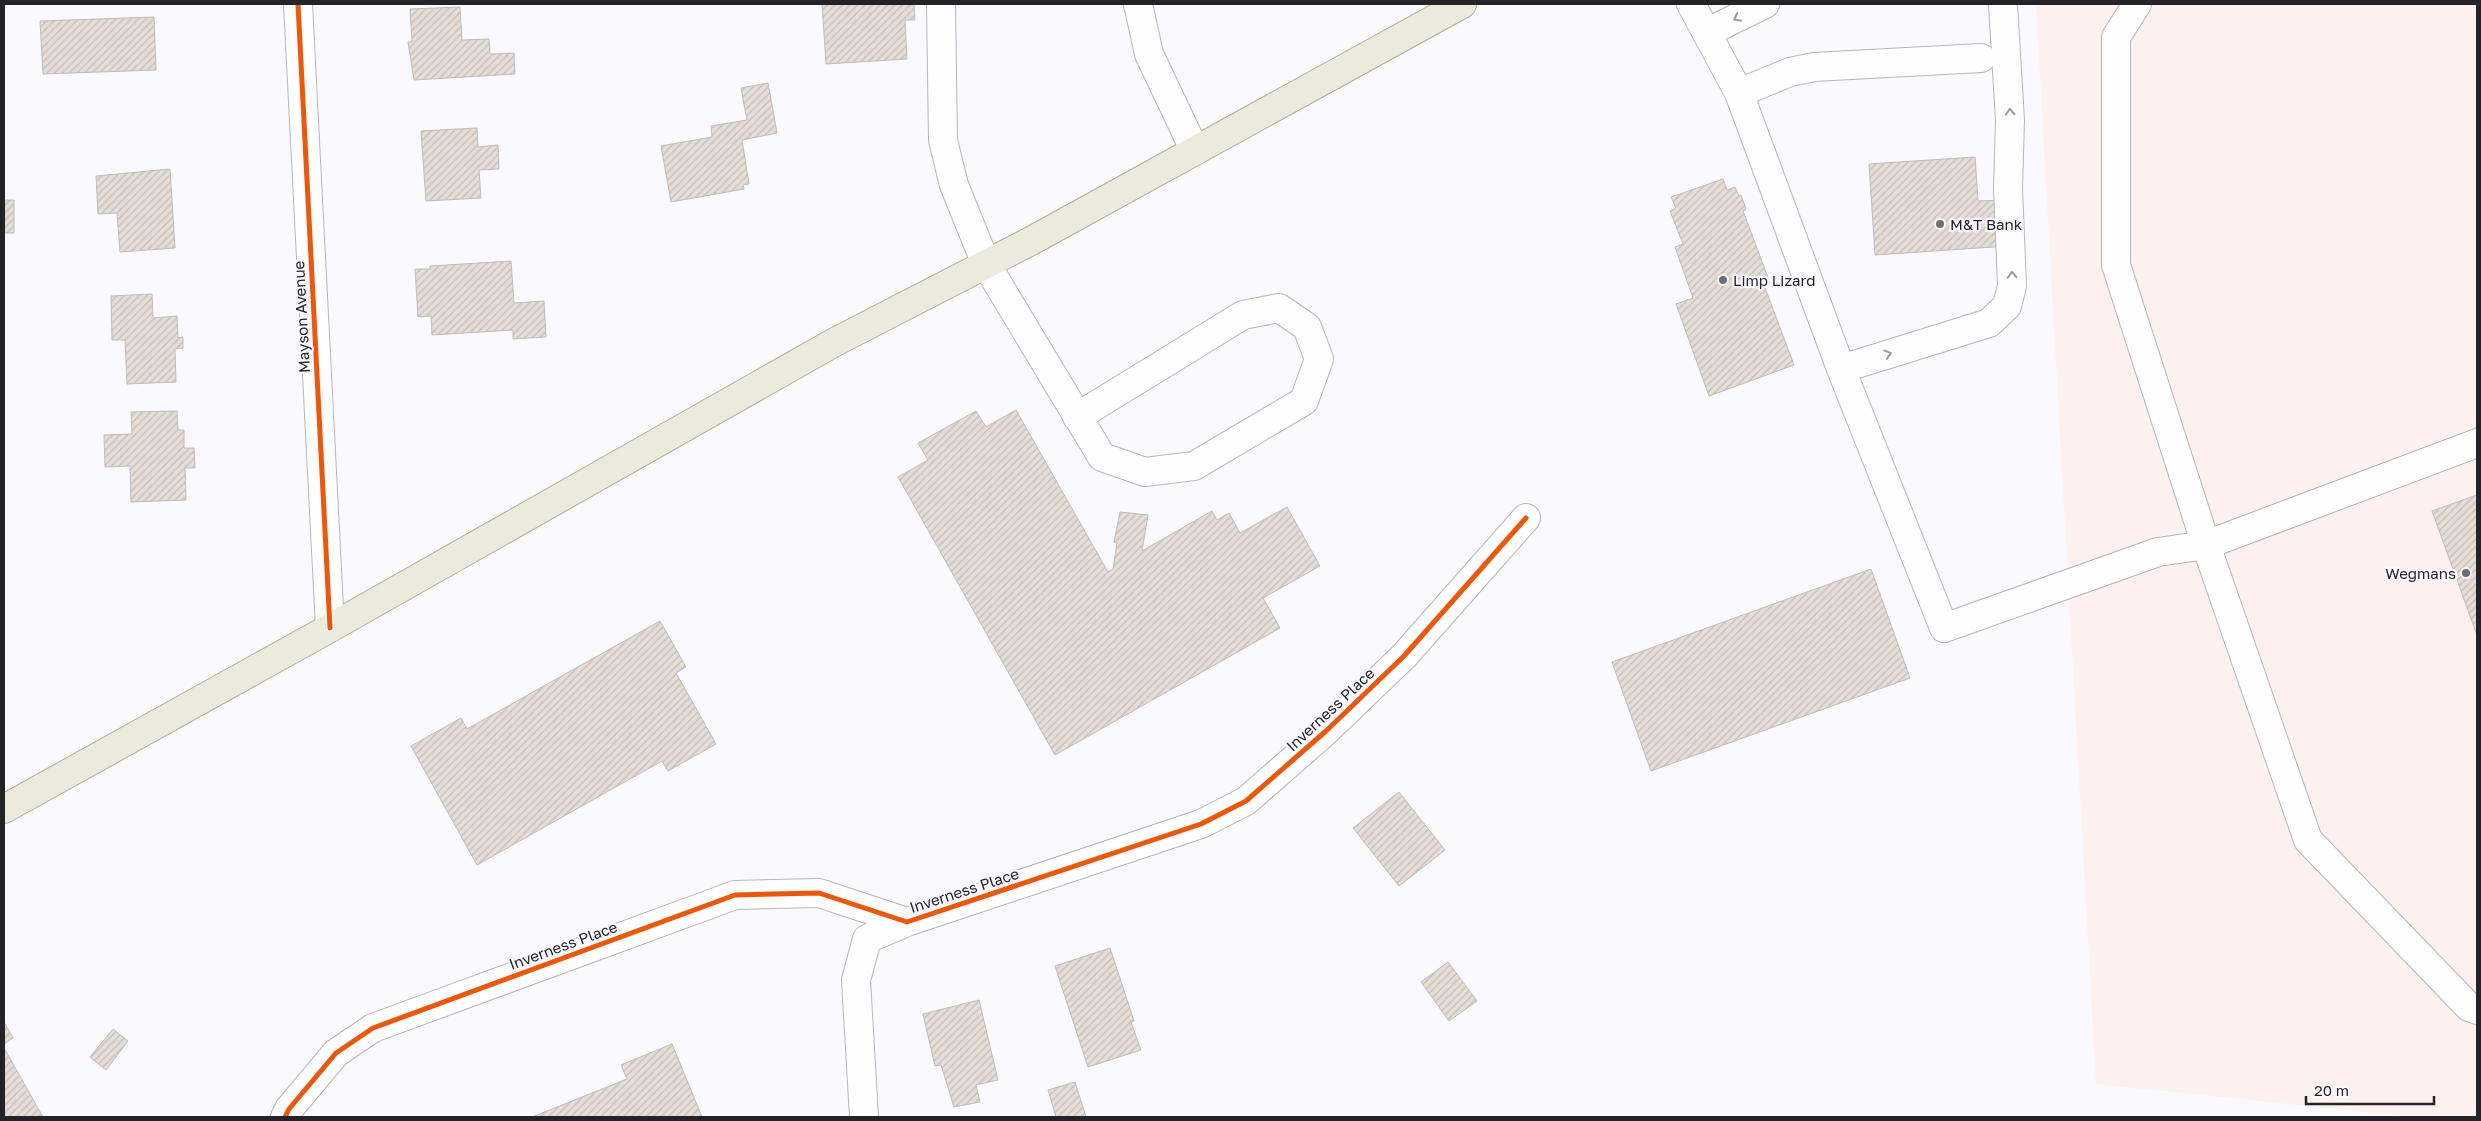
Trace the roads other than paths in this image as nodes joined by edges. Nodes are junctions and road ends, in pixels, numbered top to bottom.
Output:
1 (298, 4) edge
2 (941, 4) edge
3 (1138, 4) edge
4 (1462, 4) edge
5 (1691, 4) edge
6 (1765, 4) edge
7 (2003, 4) edge
8 (2137, 4) edge
9 (1708, 32) junction
10 (1981, 58) dead end
11 (1739, 94) junction
12 (1195, 151) junction
13 (986, 264) junction
14 (1841, 369) junction
15 (1077, 417) junction
16 (2477, 443) edge
17 (1526, 518) dead end
18 (2206, 545) junction
19 (330, 628) junction
20 (4, 809) edge
21 (907, 922) junction
22 (2477, 1010) edge
23 (285, 1117) edge
24 (864, 1117) edge

1 - 19 street, Mayson Avenue
2 - 13 street
3 - 12 street
4 - 12 main road
5 - 9 street
6 -> 9 street
14 -> 7 street
8 - 18 street
9 - 11 street
10 - 11 street
11 - 14 street
12 - 13 main road
13 - 15 street
13 - 19 main road
14 - 18 street
15 - 15 street
16 - 18 street
17 - 21 street, Inverness Place
18 - 22 street
19 - 20 main road
21 - 23 street, Inverness Place
21 - 24 street

